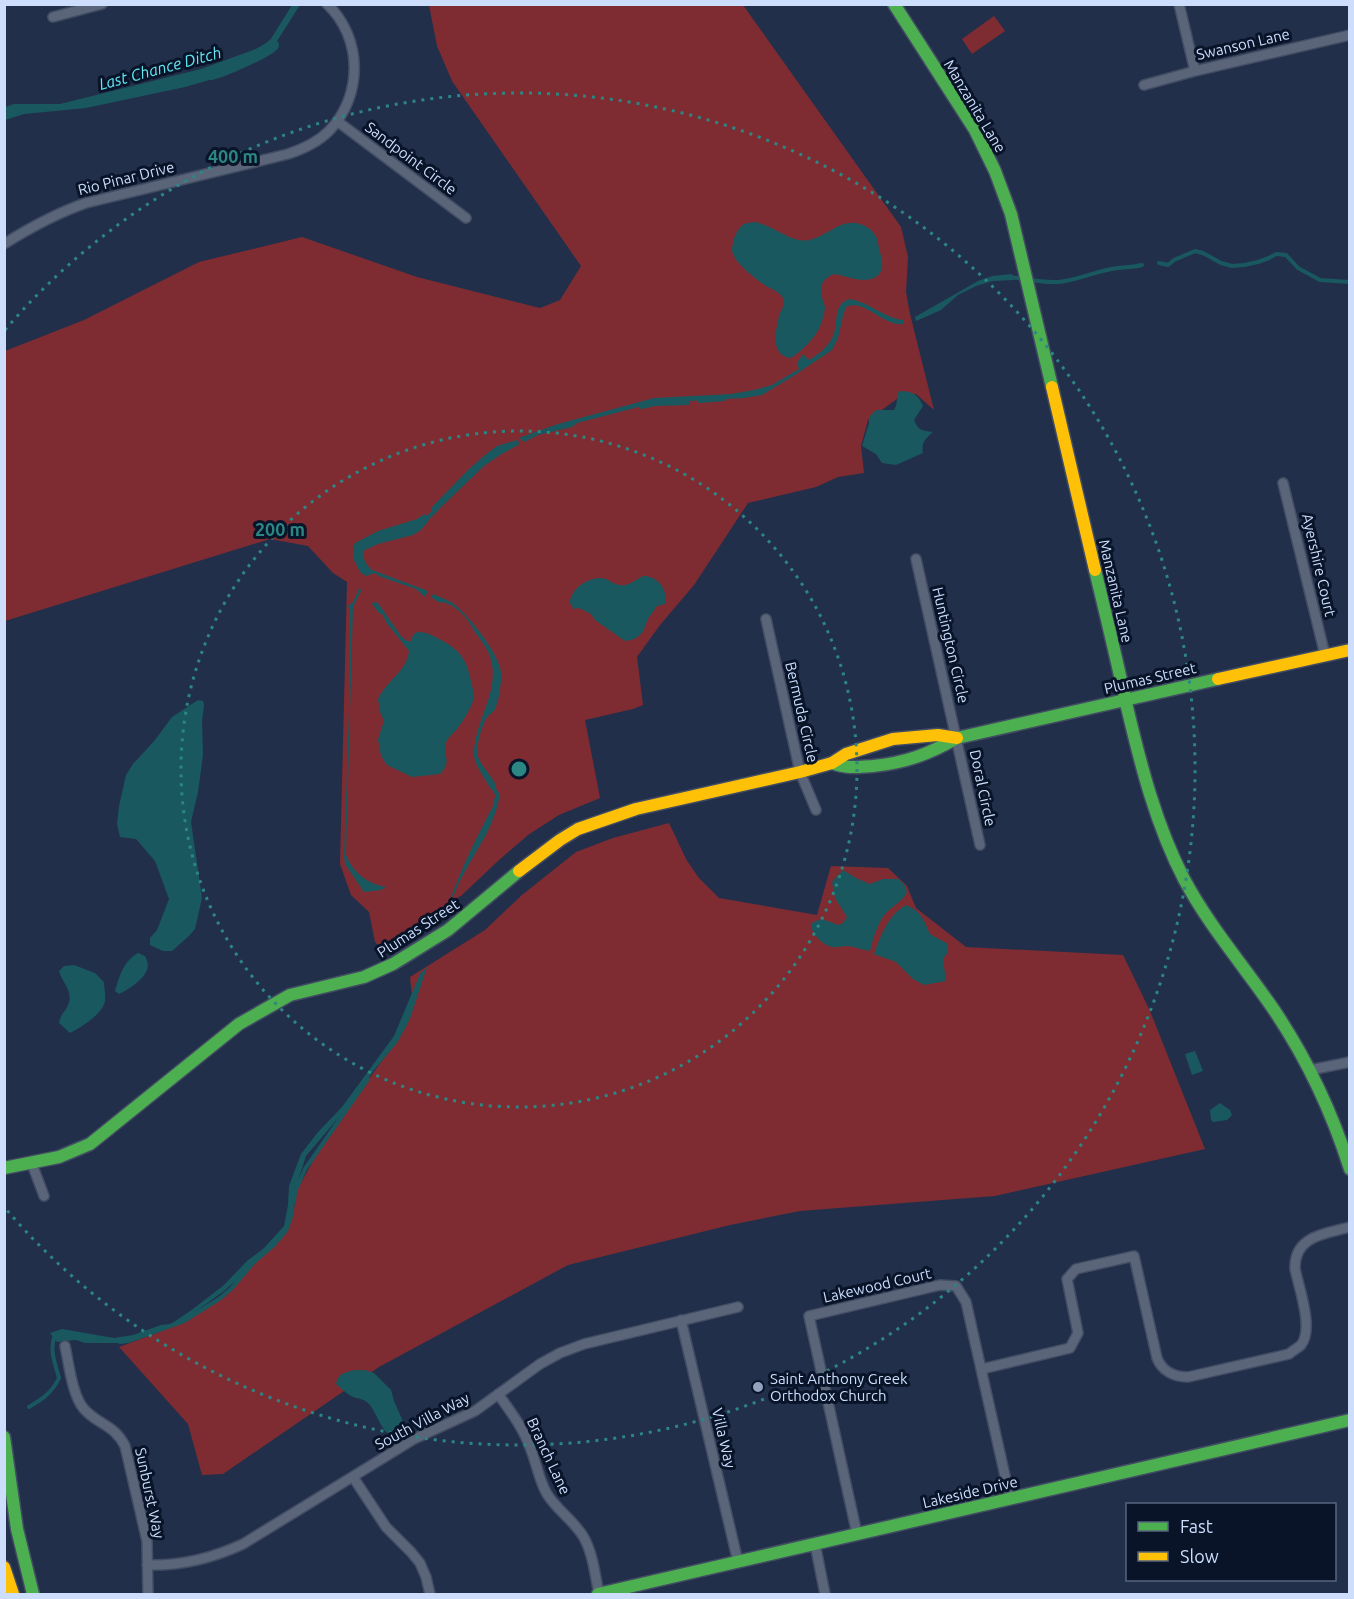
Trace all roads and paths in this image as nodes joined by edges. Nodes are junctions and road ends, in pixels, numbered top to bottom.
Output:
1 (102, 4) edge
2 (327, 4) edge
3 (894, 4) edge
4 (1179, 4) edge
5 (53, 17) dead end
6 (1350, 35) edge
7 (1195, 71) junction
8 (1144, 85) dead end
9 (337, 121) junction
10 (466, 218) dead end
11 (4, 244) edge
12 (1283, 483) dead end
13 (916, 559) dead end
14 (766, 619) dead end
15 (1350, 650) edge
16 (1324, 655) junction
17 (1126, 699) junction
18 (957, 738) junction
19 (832, 763) junction
20 (800, 772) junction
21 (816, 810) dead end
22 (980, 845) dead end
23 (1350, 1062) edge
24 (1310, 1070) junction
25 (33, 1164) junction
26 (4, 1168) edge
27 (1350, 1169) edge
28 (44, 1196) dead end
29 (1350, 1227) edge
30 (738, 1307) dead end
31 (681, 1320) junction
32 (65, 1346) dead end
33 (981, 1369) junction
34 (498, 1394) junction
35 (1350, 1420) edge
36 (4, 1437) edge
37 (4, 1477) edge
38 (353, 1477) junction
39 (11, 1493) junction
40 (1010, 1498) junction
41 (857, 1534) junction
42 (814, 1544) junction
43 (738, 1562) junction
44 (147, 1565) junction
45 (4, 1567) edge
46 (13, 1594) edge
47 (33, 1594) edge
48 (148, 1594) edge
49 (430, 1594) edge
50 (598, 1594) edge
51 (825, 1594) edge

1 - 5 street
2 - 9 street, Rio Pinar Drive
3 - 17 street, Manzanita Lane
4 - 7 street
6 - 7 street, Swanson Lane
7 - 8 street, Swanson Lane
9 - 10 street, Sandpoint Circle
9 - 11 street, Rio Pinar Drive
12 - 16 street, Ayershire Court
13 - 18 street, Huntington Circle
14 - 20 street, Bermuda Circle
15 - 16 street, Plumas Street
16 - 17 street, Plumas Street
17 - 18 street, Plumas Street
17 - 24 street, Manzanita Lane
18 - 19 street, Plumas Street
18 - 19 street, Plumas Street
18 - 22 street, Doral Circle
19 - 20 street, Plumas Street
20 - 21 street, Bermuda Circle
20 - 25 street, Plumas Street
23 - 24 street
24 - 27 street, Manzanita Lane
25 - 26 street, Plumas Street
25 - 28 street
29 - 33 street
30 - 31 street, South Villa Way
31 - 34 street, South Villa Way
31 - 43 street, Villa Way
32 - 44 street, Sunburst Way
33 - 40 street, Lakewood Court
33 - 41 street, Lakewood Court
34 - 38 street, South Villa Way
34 - 50 street, Branch Lane
35 - 40 street, Lakeside Drive
36 - 39 street
37 - 39 street
38 - 44 street, South Villa Way
38 - 49 street
39 - 47 street
40 - 41 street, Lakeside Drive
41 - 42 street, Lakeside Drive
42 - 43 street, Lakeside Drive
42 - 51 street
43 - 50 street, Lakeside Drive
44 - 48 street, Sunburst Way
45 - 46 street

